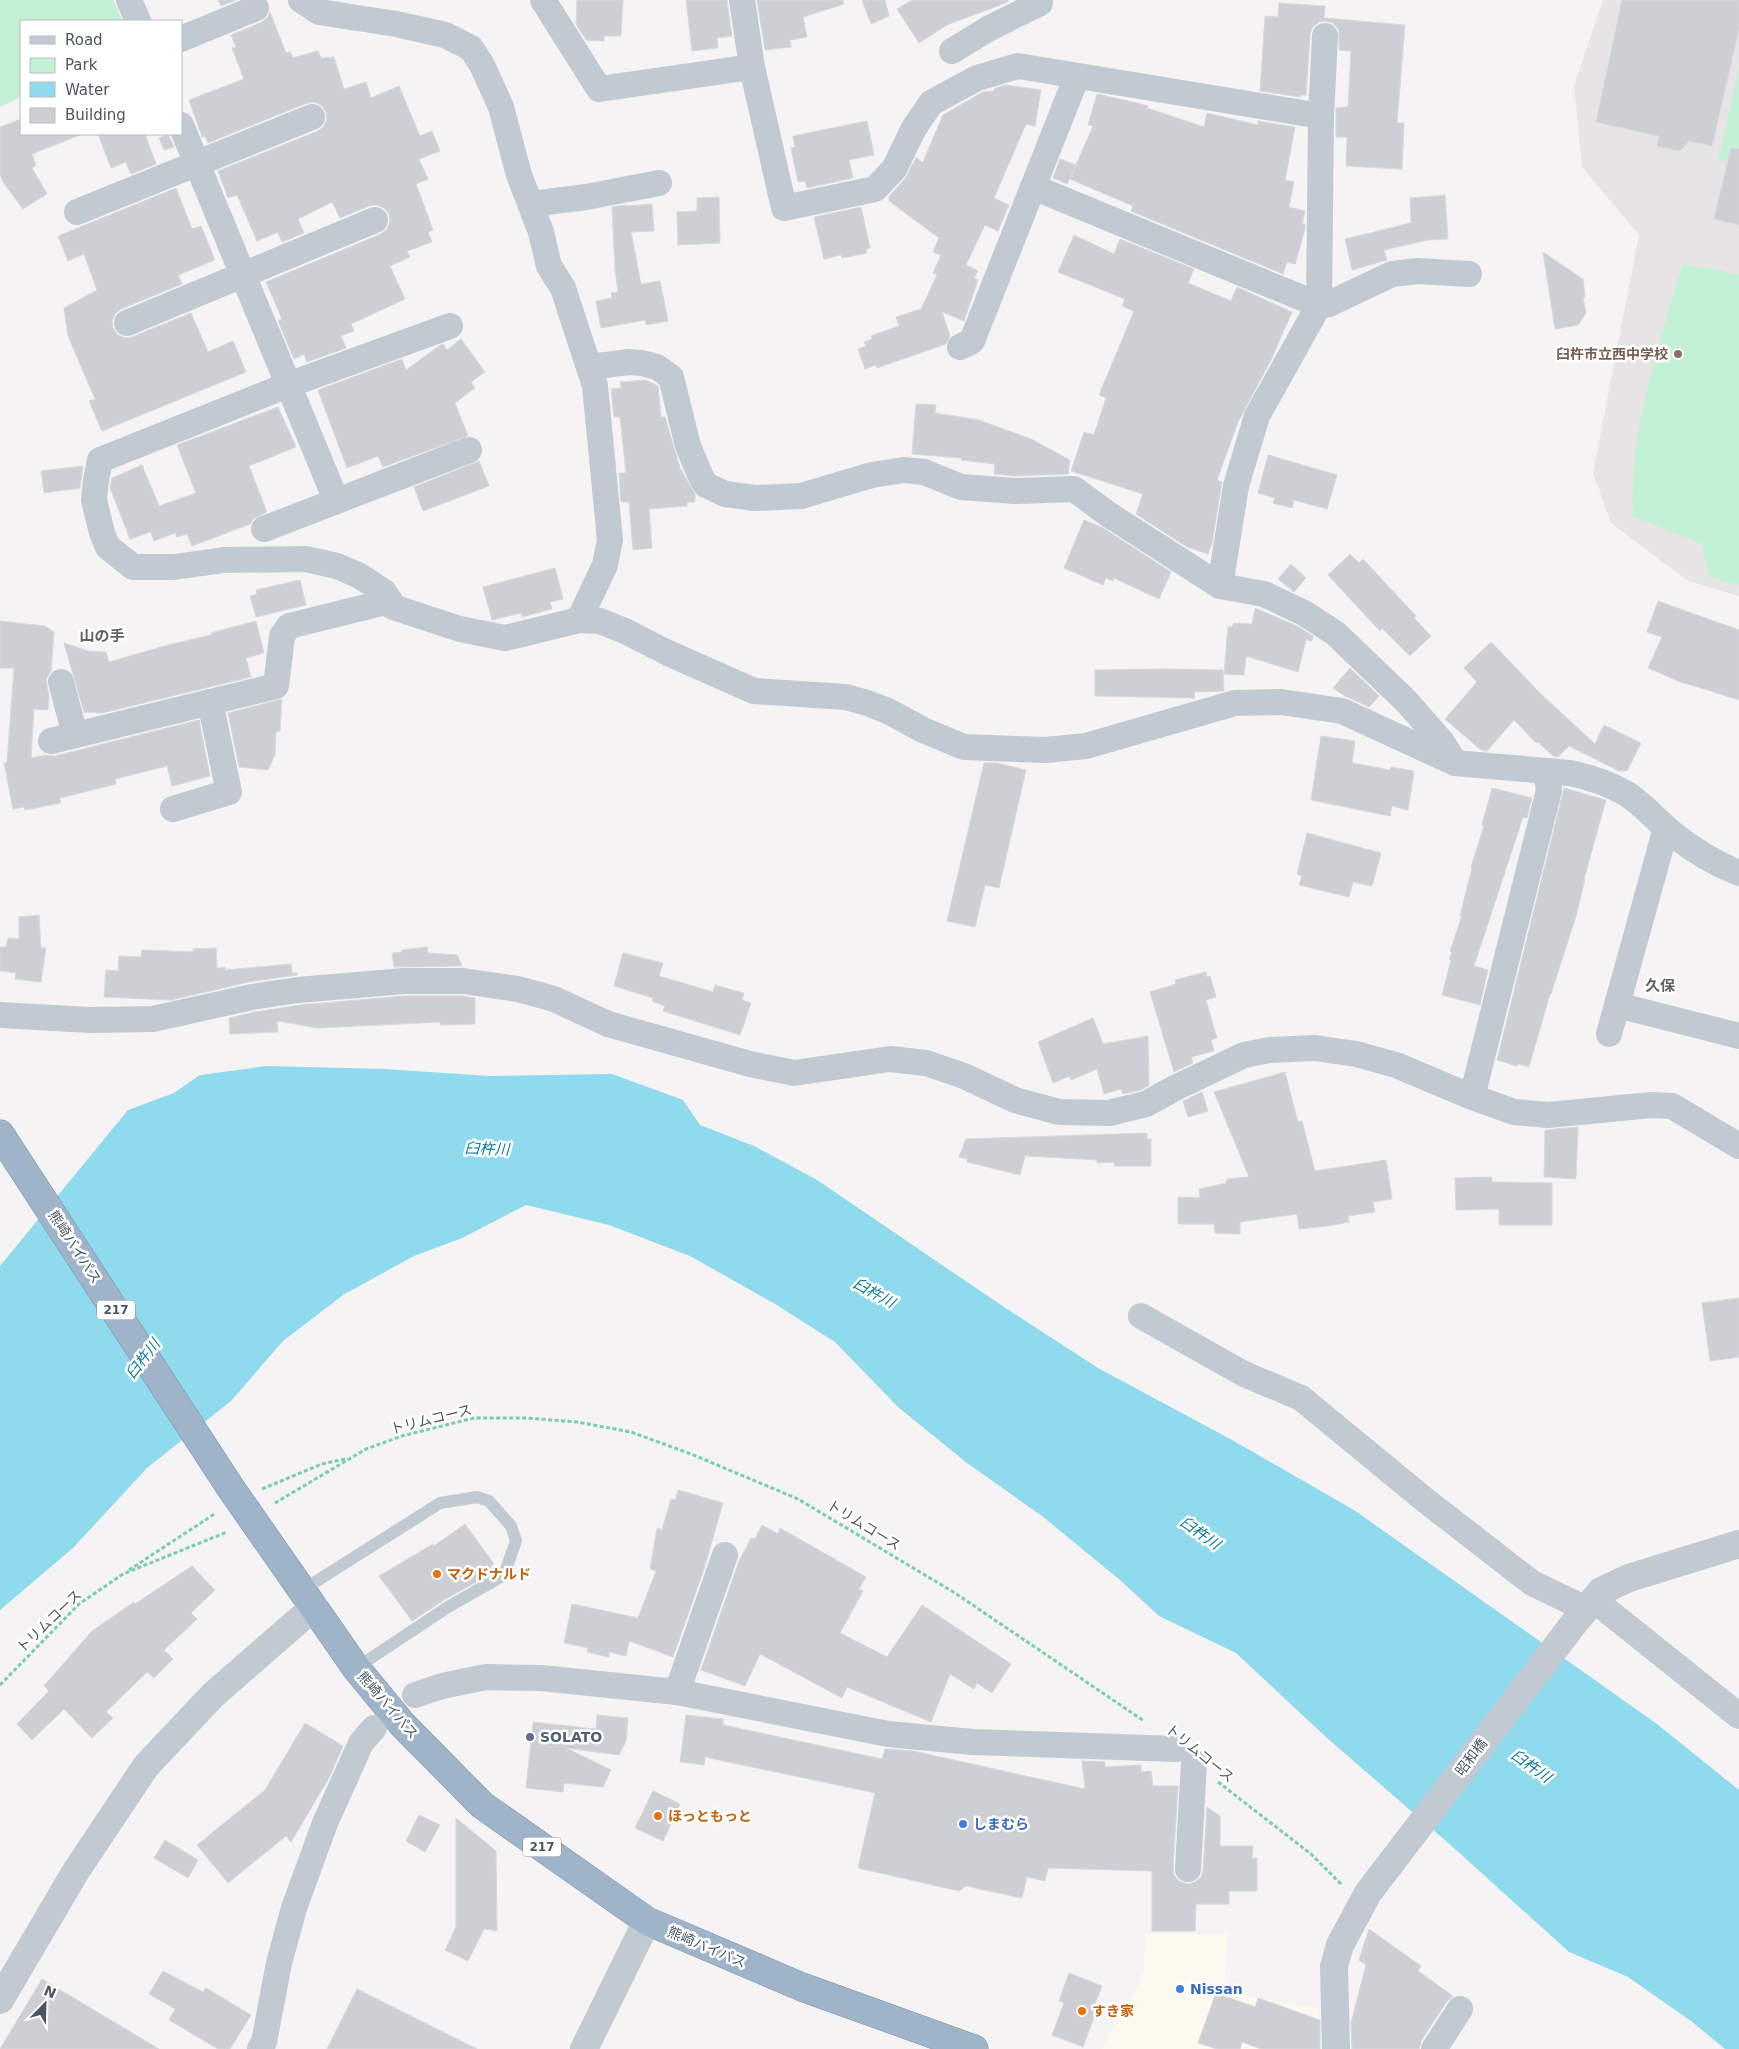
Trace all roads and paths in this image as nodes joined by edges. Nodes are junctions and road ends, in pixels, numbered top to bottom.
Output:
1 (129, 0) edge
2 (301, 0) edge
3 (543, 0) edge
4 (742, 0) edge
5 (1042, 1) edge
6 (256, 8) dead end
7 (138, 20) edge
8 (1325, 36) dead end
9 (182, 39) edge
10 (952, 51) dead end
11 (752, 67) junction
12 (1077, 76) junction
13 (312, 116) dead end
14 (1321, 116) junction
15 (182, 128) edge
16 (197, 163) junction
17 (660, 183) dead end
18 (1033, 188) junction
19 (531, 204) junction
20 (77, 212) dead end
21 (375, 220) dead end
22 (1468, 274) dead end
23 (243, 275) junction
24 (1319, 305) junction
25 (127, 324) dead end
26 (450, 326) dead end
27 (960, 347) dead end
28 (590, 367) junction
29 (288, 385) junction
30 (469, 450) dead end
31 (336, 500) junction
32 (264, 529) dead end
33 (1220, 586) junction
34 (390, 601) junction
35 (579, 620) junction
36 (61, 682) dead end
37 (210, 702) junction
38 (1455, 763) junction
39 (1546, 771) junction
40 (173, 809) dead end
41 (1666, 828) junction
42 (1739, 873) edge
43 (1617, 1005) junction
44 (0, 1015) edge
45 (1609, 1034) dead end
46 (1739, 1036) edge
47 (1472, 1097) junction
48 (0, 1134) edge
49 (1739, 1146) edge
50 (1141, 1316) dead end
51 (348, 1458) junction
52 (258, 1490) dead end
53 (227, 1498) junction
54 (275, 1503) dead end
55 (228, 1532) dead end
56 (1739, 1544) edge
57 (725, 1555) dead end
58 (123, 1574) junction
59 (307, 1599) junction
60 (1585, 1610) junction
61 (356, 1668) junction
62 (0, 1685) edge
63 (676, 1692) junction
64 (415, 1695) dead end
65 (1739, 1716) edge
66 (374, 1728) dead end
67 (1185, 1756) junction
68 (1188, 1869) dead end
69 (1365, 1899) junction
70 (648, 1921) junction
71 (0, 2000) edge
72 (1460, 2010) dead end
73 (260, 2049) edge
74 (584, 2049) edge
75 (974, 2049) edge
76 (1336, 2049) edge
77 (1434, 2049) edge

1 - 7 street
2 - 19 street
3 - 11 street
4 - 11 street
5 - 10 street
6 - 9 street
8 - 14 street
11 - 12 street
12 - 14 street
12 - 18 street
13 - 16 street
14 - 24 street
15 - 16 street
16 - 20 street
16 - 23 street
17 - 19 street
18 - 24 street
18 - 27 street
19 - 28 street
21 - 23 street
22 - 24 street
23 - 25 street
23 - 29 street
24 - 33 street
26 - 29 street
28 - 33 street
28 - 35 street
29 - 31 street
29 - 34 street
30 - 31 street
31 - 32 street
33 - 38 street
34 - 35 street
34 - 37 street
35 - 38 street
36 - 37 street
37 - 40 street
38 - 39 street
39 - 41 street
39 - 47 street
41 - 42 street
41 - 43 street
43 - 45 street
43 - 46 street
44 - 47 street
47 - 49 street
48 - 53 highway, 熊崎バイパス / 217
50 - 60 street
51 - 52 path
51 - 54 path, トリムコース
51 - 67 path, トリムコース
53 - 58 path
53 - 59 highway, 熊崎バイパス / 217
55 - 58 path, トリムコース
56 - 60 street, 昭和橋
57 - 63 street
58 - 62 path, トリムコース
59 - 61 highway, 熊崎バイパス / 217
59 - 61 lane
59 - 71 street
60 - 65 street
60 - 69 street, 昭和橋
61 - 70 highway, 熊崎バイパス / 217
63 - 64 street
63 - 67 street
66 - 73 street
67 - 68 street
67 - 69 path, トリムコース
69 - 76 street, 昭和橋
70 - 74 street
70 - 75 highway, 熊崎バイパス / 217
72 - 77 street

